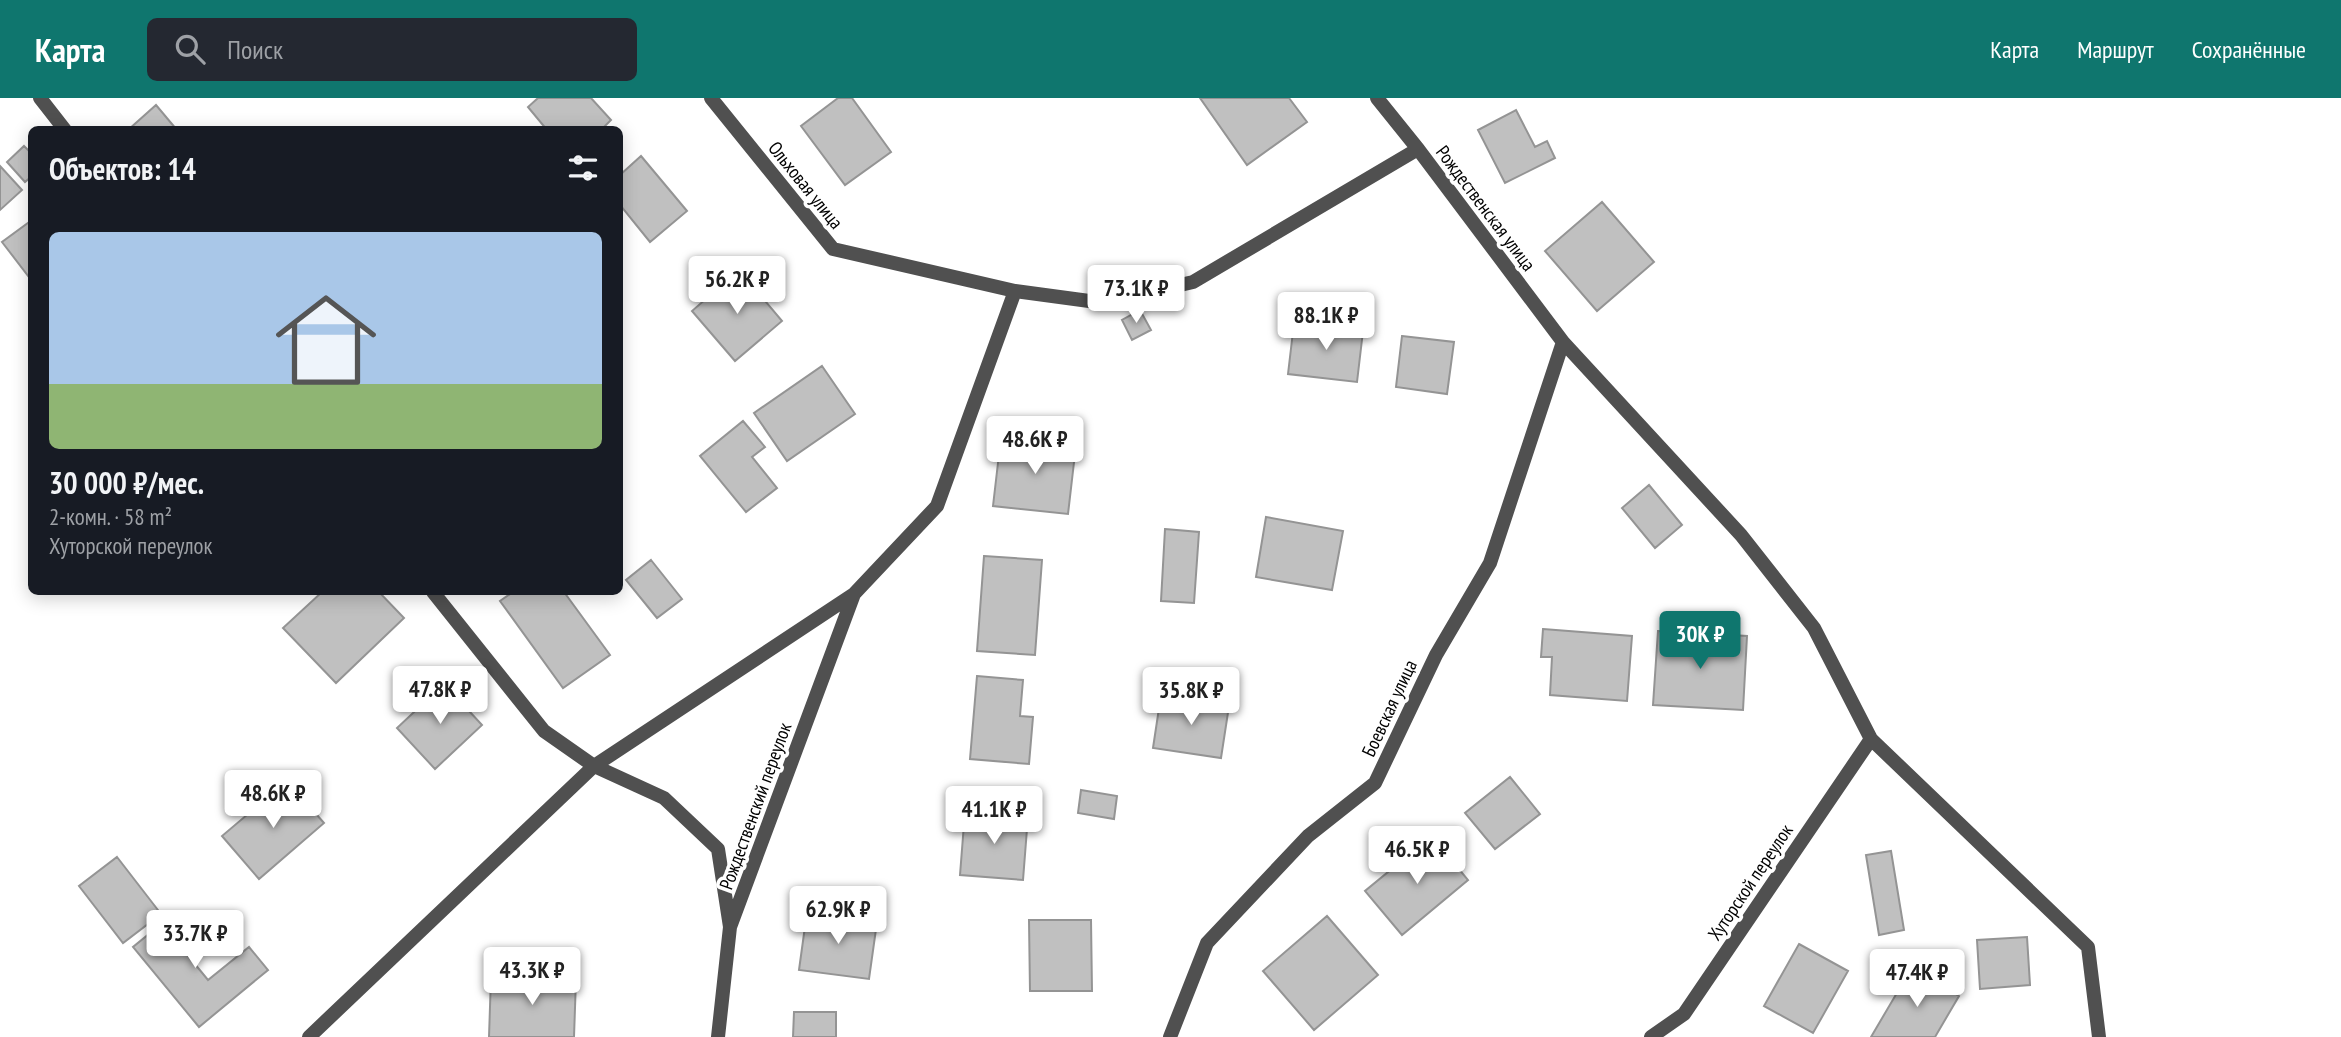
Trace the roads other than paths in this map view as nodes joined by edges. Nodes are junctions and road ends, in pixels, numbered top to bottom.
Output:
1 (40, 98) edge
2 (711, 98) edge
3 (1377, 98) edge
4 (62, 126) edge
5 (1418, 149) junction
6 (1015, 291) junction
7 (1563, 342) junction
8 (855, 594) junction
9 (435, 595) edge
10 (1871, 738) junction
11 (594, 766) junction
12 (730, 927) junction
13 (309, 1037) edge
14 (718, 1037) edge
15 (1171, 1037) edge
16 (1651, 1037) edge
17 (2099, 1037) edge

1 - 4 street
2 - 6 street, Ольховая улица
3 - 5 street, Рождественская улица
5 - 6 street, Ольховая улица
5 - 7 street, Рождественская улица
6 - 8 street
7 - 10 street, Рождественская улица
7 - 15 street, Боевская улица
8 - 11 street
8 - 12 street, Рождественский переулок
9 - 11 street
10 - 16 street, Хуторской переулок
10 - 17 street, Рождественская улица
11 - 12 street
11 - 13 street
12 - 14 street, Рождественский переулок

